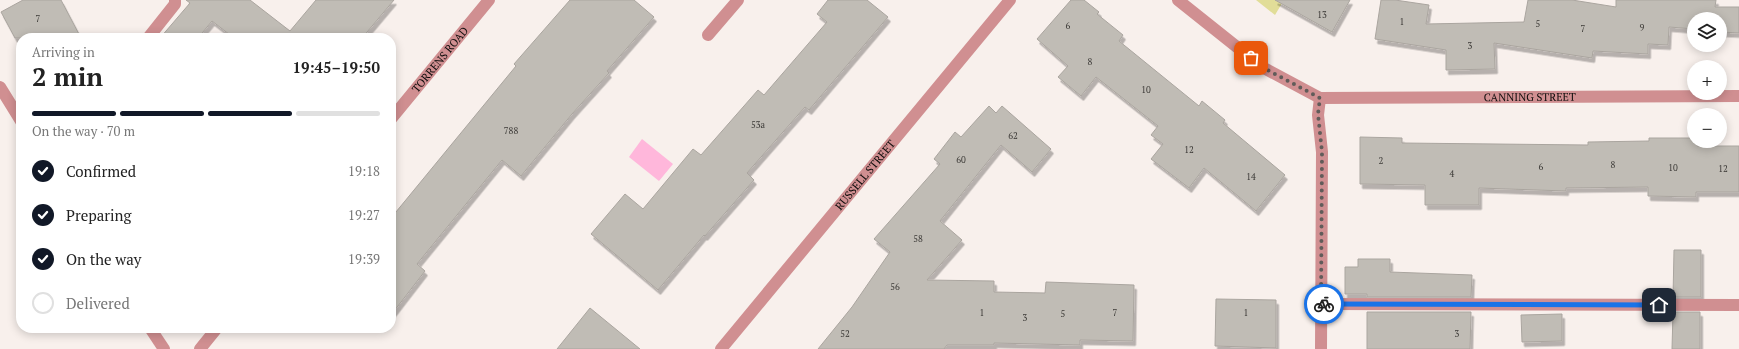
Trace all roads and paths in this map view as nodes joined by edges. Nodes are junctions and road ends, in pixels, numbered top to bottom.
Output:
1 (175, 0) edge
2 (489, 0) edge
3 (738, 0) edge
4 (1010, 0) edge
5 (1178, 0) edge
6 (152, 33) edge
7 (708, 36) dead end
8 (0, 87) edge
9 (1739, 96) edge
10 (1320, 98) junction
11 (396, 112) edge
12 (16, 113) edge
13 (1321, 304) junction
14 (1739, 305) edge
15 (153, 333) edge
16 (213, 333) edge
17 (164, 349) edge
18 (200, 349) edge
19 (721, 349) edge
20 (1321, 349) edge

1 - 6 street
2 - 11 street, TORRENS ROAD
3 - 7 street
4 - 19 street, RUSSELL STREET
5 - 10 street
8 - 12 street
9 - 10 street, CANNING STREET
10 - 13 street
13 - 14 street
13 - 20 street
15 - 17 street
16 - 18 street

